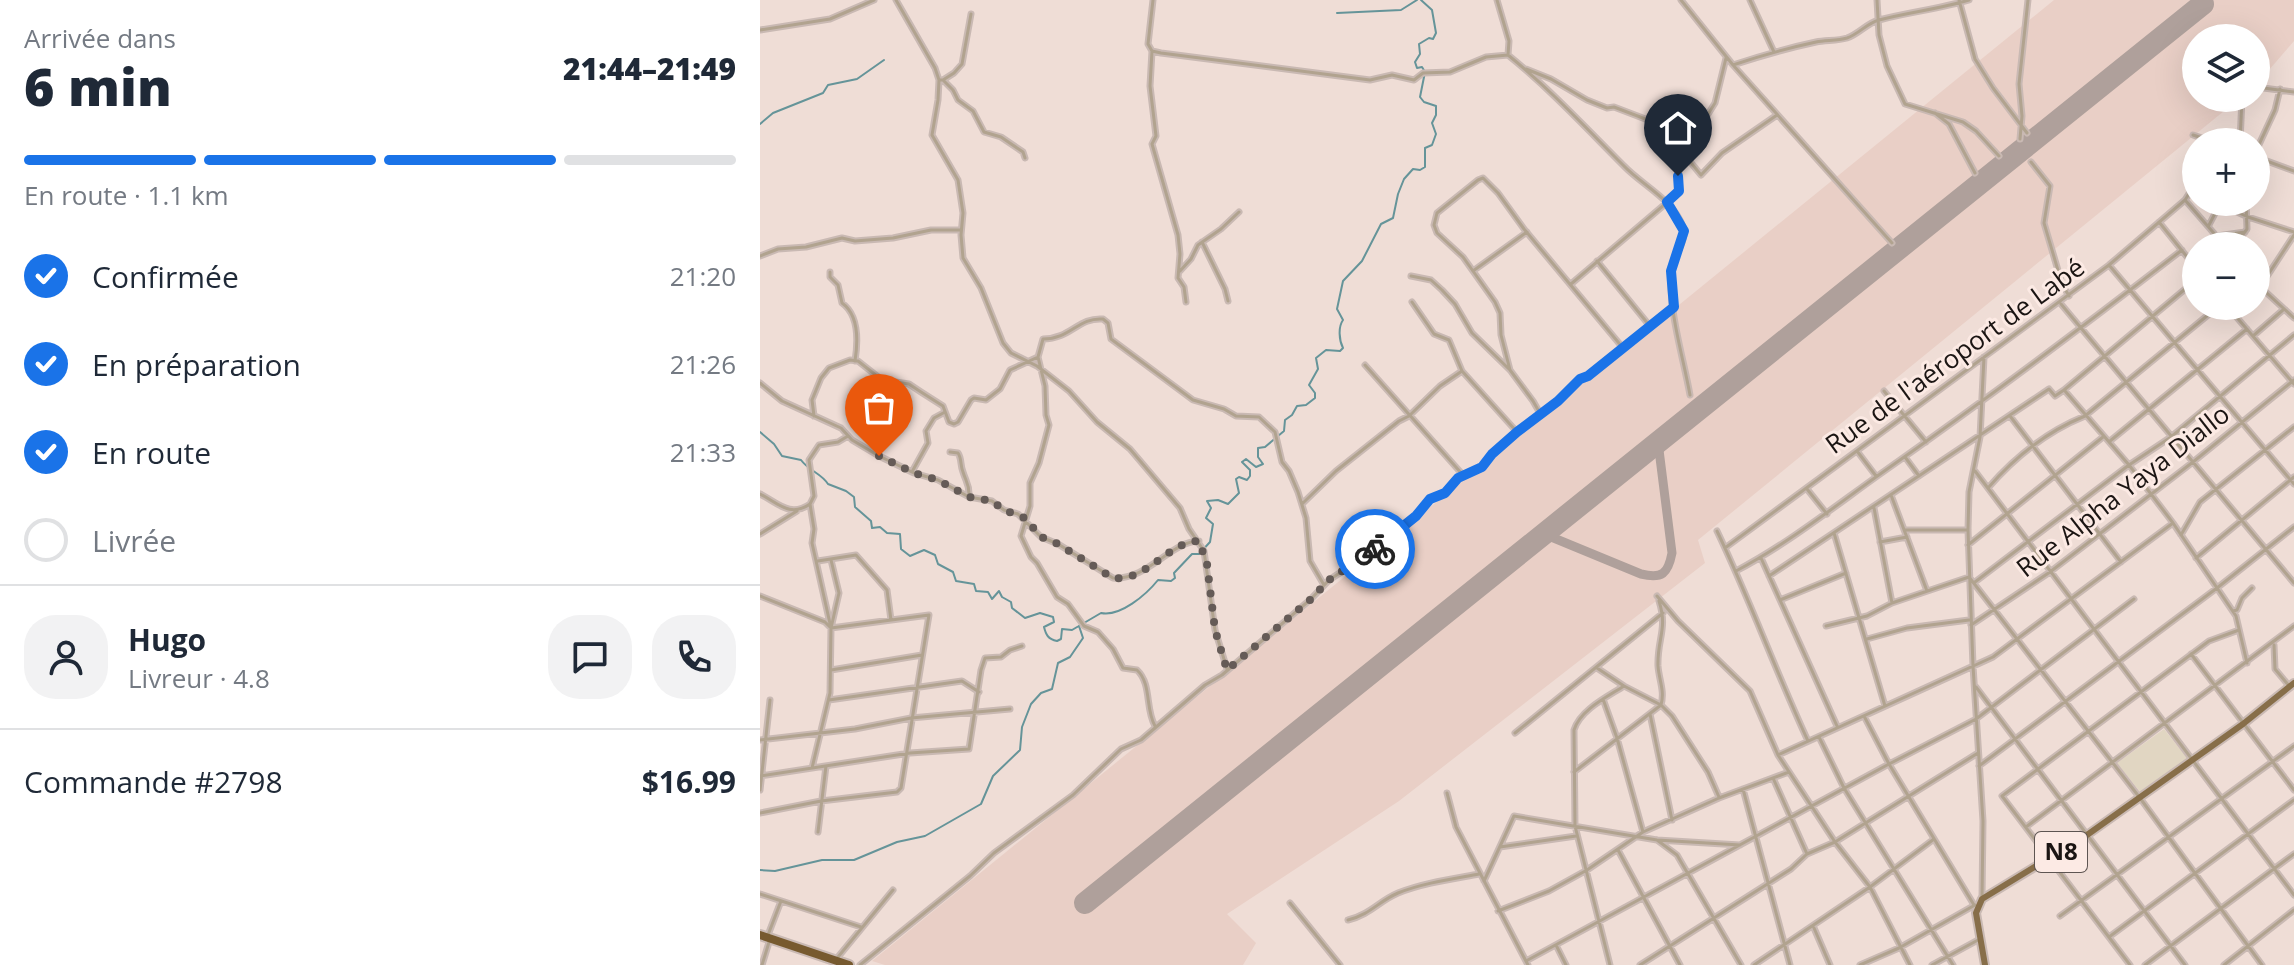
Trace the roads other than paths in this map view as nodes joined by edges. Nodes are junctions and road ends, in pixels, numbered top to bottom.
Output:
1 (874, 0) edge
2 (896, 0) edge
3 (1153, 0) edge
4 (1497, 0) edge
5 (1681, 0) edge
6 (1750, 0) edge
7 (1877, 0) edge
8 (1969, 0) edge
9 (2028, 0) edge
10 (1959, 2) edge
11 (971, 14) dead end
12 (1879, 20) junction
13 (760, 30) edge
14 (1152, 51) junction
15 (1774, 52) junction
16 (1508, 55) junction
17 (1726, 57) junction
18 (1733, 65) junction
19 (1526, 69) junction
20 (941, 80) junction
21 (2270, 88) edge
22 (2280, 89) junction
23 (2294, 92) edge
24 (1932, 111) junction
25 (1777, 115) junction
26 (2021, 126) junction
27 (2267, 128) edge
28 (2027, 133) dead end
29 (2020, 139) dead end
30 (1683, 153) junction
31 (1999, 156) dead end
32 (1025, 158) dead end
33 (2031, 162) dead end
34 (2270, 162) edge
35 (2294, 171) edge
36 (1975, 173) dead end
37 (1667, 202) junction
38 (2182, 203) edge
39 (1239, 212) dead end
40 (2200, 216) edge
41 (2214, 216) edge
42 (2248, 217) joint
43 (2159, 222) junction
44 (2209, 225) junction
45 (961, 230) junction
46 (1527, 232) junction
47 (2214, 232) edge
48 (2245, 232) edge
49 (2294, 233) edge
50 (1202, 242) junction
51 (1892, 243) dead end
52 (2182, 250) joint
53 (760, 256) edge
54 (1597, 261) junction
55 (2109, 265) junction
56 (2270, 268) edge
57 (1473, 271) junction
58 (830, 272) dead end
59 (1178, 272) junction
60 (1411, 276) dead end
61 (1571, 284) junction
62 (2130, 290) junction
63 (2182, 292) edge
64 (2069, 296) junction
65 (2270, 298) edge
66 (1228, 301) dead end
67 (1186, 302) dead end
68 (1412, 302) dead end
69 (2060, 303) junction
70 (1674, 307) junction
71 (2284, 310) junction
72 (2153, 316) junction
73 (2294, 318) edge
74 (2202, 320) edge
75 (2239, 320) edge
76 (1649, 325) junction
77 (2081, 328) junction
78 (2247, 329) junction
79 (2294, 335) edge
80 (2253, 336) junction
81 (2175, 342) junction
82 (1623, 348) junction
83 (2269, 355) junction
84 (2105, 356) junction
85 (1038, 357) junction
86 (1984, 357) junction
87 (855, 361) junction
88 (1027, 362) junction
89 (1365, 365) dead end
90 (1039, 367) junction
91 (2198, 369) junction
92 (1510, 370) junction
93 (1462, 371) junction
94 (2293, 382) edge
95 (760, 383) edge
96 (2127, 383) junction
97 (2064, 390) junction
98 (1884, 391) dead end
99 (1690, 395) dead end
100 (2221, 396) junction
101 (1983, 399) junction
102 (2148, 409) junction
103 (945, 412) junction
104 (1541, 415) junction
105 (1905, 415) junction
106 (814, 416) junction
107 (1409, 416) junction
108 (2010, 416) junction
109 (2085, 416) junction
110 (2242, 422) junction
111 (2294, 427) edge
112 (1517, 432) junction
113 (848, 436) junction
114 (1980, 437) junction
115 (2103, 437) junction
116 (2171, 437) junction
117 (2110, 441) junction
118 (1926, 442) junction
119 (2033, 447) junction
120 (1857, 451) junction
121 (2266, 451) junction
122 (950, 452) dead end
123 (1905, 457) junction
124 (2193, 462) junction
125 (2129, 465) junction
126 (912, 471) junction
127 (1975, 471) junction
128 (1463, 475) junction
129 (2055, 475) junction
130 (1877, 477) junction
131 (1919, 477) junction
132 (2293, 480) edge
133 (1806, 488) junction
134 (1988, 488) junction
135 (2216, 490) junction
136 (760, 494) edge
137 (2151, 494) junction
138 (1891, 495) junction
139 (969, 497) junction
140 (810, 504) junction
141 (2077, 504) junction
142 (1302, 505) junction
143 (1873, 508) junction
144 (799, 510) junction
145 (1827, 514) junction
146 (2007, 514) junction
147 (2242, 520) junction
148 (1026, 522) junction
149 (2173, 523) junction
150 (2294, 527) edge
151 (1905, 530) junction
152 (1968, 530) junction
153 (1717, 531) dead end
154 (1834, 533) junction
155 (2099, 533) junction
156 (760, 534) edge
157 (2181, 535) junction
158 (1907, 537) junction
159 (1199, 541) junction
160 (1880, 542) junction
161 (2028, 542) junction
162 (1968, 545) junction
163 (1725, 548) junction
164 (2267, 550) junction
165 (1761, 558) junction
166 (2196, 558) junction
167 (831, 560) junction
168 (818, 561) junction
169 (2121, 562) junction
170 (1736, 571) junction
171 (2050, 572) junction
172 (1846, 573) junction
173 (1769, 576) junction
174 (1969, 577) junction
175 (1975, 582) junction
176 (2294, 583) edge
177 (1324, 585) junction
178 (2217, 588) junction
179 (2252, 588) dead end
180 (1927, 591) junction
181 (760, 596) edge
182 (2071, 599) junction
183 (2134, 599) dead end
184 (1780, 600) junction
185 (1892, 603) junction
186 (1996, 610) junction
187 (2233, 611) junction
188 (1663, 613) junction
189 (1861, 617) junction
190 (891, 620) junction
191 (1971, 623) junction
192 (1826, 626) dead end
193 (2294, 626) edge
194 (831, 628) junction
195 (2094, 630) junction
196 (2239, 630) junction
197 (2018, 638) junction
198 (1867, 639) junction
199 (2274, 643) junction
200 (1022, 646) dead end
201 (2191, 654) junction
202 (922, 655) junction
203 (2118, 662) junction
204 (2247, 663) junction
205 (1973, 666) junction
206 (1597, 668) junction
207 (830, 670) junction
208 (1227, 670) junction
209 (2042, 670) junction
210 (1974, 684) junction
211 (2292, 685) edge
212 (917, 686) junction
213 (1624, 686) junction
214 (2215, 686) junction
215 (979, 692) junction
216 (2140, 692) junction
217 (1603, 699) junction
218 (770, 700) dead end
219 (829, 700) junction
220 (2066, 701) junction
221 (1661, 705) junction
222 (1885, 706) junction
223 (1991, 708) junction
224 (1010, 709) dead end
225 (976, 712) junction
226 (1650, 714) junction
227 (1864, 716) junction
228 (911, 718) junction
229 (1976, 719) junction
230 (2165, 724) junction
231 (2243, 724) junction
232 (1155, 726) junction
233 (1837, 728) junction
234 (2089, 731) junction
235 (820, 732) junction
236 (1515, 733) dead end
237 (1818, 736) junction
238 (1617, 738) junction
239 (2015, 739) junction
240 (760, 740) edge
241 (766, 740) junction
242 (1808, 741) junction
243 (2294, 746) edge
244 (1978, 753) junction
245 (906, 754) junction
246 (1778, 755) junction
247 (2193, 761) junction
248 (2113, 762) junction
249 (2273, 762) junction
250 (1889, 764) junction
251 (826, 766) junction
252 (1979, 766) junction
253 (812, 768) junction
254 (2038, 769) junction
255 (1574, 772) junction
256 (1789, 772) junction
257 (761, 776) edge
258 (1773, 778) junction
259 (1844, 788) junction
260 (1743, 789) junction
261 (760, 790) edge
262 (2294, 790) edge
263 (1447, 793) dead end
264 (1908, 795) junction
265 (1719, 798) junction
266 (2140, 798) junction
267 (2221, 800) junction
268 (2294, 800) edge
269 (821, 801) junction
270 (2061, 801) junction
271 (1811, 806) junction
272 (760, 813) edge
273 (1791, 818) junction
274 (1672, 820) junction
275 (1865, 821) junction
276 (1575, 826) junction
277 (2026, 827) junction
278 (818, 832) dead end
279 (1643, 832) junction
280 (2248, 834) junction
281 (2087, 835) junction
282 (1576, 836) junction
283 (1638, 837) junction
284 (1756, 837) junction
285 (2170, 837) junction
286 (1934, 839) junction
287 (1657, 840) junction
288 (1835, 842) junction
289 (1742, 845) junction
290 (1500, 847) junction
291 (1618, 850) junction
292 (1807, 854) junction
293 (2294, 854) edge
294 (2050, 858) junction
295 (1895, 868) junction
296 (2274, 869) junction
297 (1587, 870) junction
298 (2196, 872) junction
299 (1480, 874) junction
300 (1689, 874) junction
301 (2118, 875) junction
302 (1484, 881) junction
303 (1768, 883) junction
304 (1870, 887) junction
305 (893, 890) dead end
306 (760, 894) edge
307 (2294, 895) edge
308 (1644, 898) junction
309 (781, 901) junction
310 (2083, 901) junction
311 (1290, 903) dead end
312 (1978, 903) junction
313 (2222, 908) junction
314 (2294, 910) edge
315 (1498, 911) junction
316 (2144, 911) junction
317 (2060, 916) dead end
318 (1714, 918) junction
319 (1348, 920) dead end
320 (1600, 922) junction
321 (861, 927) junction
322 (1813, 927) junction
323 (1930, 930) junction
324 (766, 937) edge
325 (2109, 937) junction
326 (1979, 939) junction
327 (2250, 944) junction
328 (1556, 945) junction
329 (1785, 945) junction
330 (1670, 946) junction
331 (2171, 946) junction
332 (1899, 948) junction
333 (1947, 957) junction
334 (835, 960) junction
335 (1527, 963) edge
336 (2228, 964) edge
337 (762, 965) edge
338 (849, 965) edge
339 (860, 965) edge
340 (1340, 965) edge
341 (1566, 965) edge
342 (1610, 965) edge
343 (1640, 965) edge
344 (1680, 965) edge
345 (1741, 965) edge
346 (1754, 965) edge
347 (1790, 965) edge
348 (1830, 965) edge
349 (1860, 965) edge
350 (1910, 965) edge
351 (1932, 965) edge
352 (1953, 965) edge
353 (1985, 965) edge
354 (2130, 965) edge
355 (2145, 965) edge
356 (2185, 965) edge
357 (2262, 965) edge

1 - 13 street
2 - 20 street
3 - 14 street
4 - 16 street
5 - 17 street
6 - 15 street
7 - 12 street
8 - 10 street
9 - 26 street
10 - 12 street
10 - 26 street
11 - 20 street
12 - 15 street
12 - 24 street
14 - 16 street
14 - 59 street
15 - 18 street
16 - 19 street
17 - 18 street
17 - 30 street
18 - 25 street
19 - 30 street
19 - 37 street
20 - 32 street
20 - 45 street
21 - 22 street
22 - 23 street
22 - 27 street
24 - 31 street
24 - 36 street
25 - 30 street
25 - 51 street
26 - 28 street
26 - 29 street
30 - 37 street
33 - 64 street
34 - 35 street
37 - 54 street
37 - 70 street
38 - 43 street, Rue de l'aéroport de Labé
39 - 50 street
40 - 44 street
41 - 44 street
42 - 48 street
42 - 49 street
43 - 52 street
43 - 55 street, Rue de l'aéroport de Labé
44 - 47 street
45 - 53 street
45 - 88 street
46 - 57 street
46 - 57 street
46 - 61 street
49 - 56 street
50 - 59 street
50 - 66 street
52 - 62 street
54 - 61 street
54 - 76 street
55 - 62 street
55 - 64 street, Rue de l'aéroport de Labé
57 - 92 street
58 - 87 street
59 - 67 street
60 - 92 street
61 - 82 street
62 - 72 street
62 - 77 street
63 - 72 street
64 - 69 street, Rue de l'aéroport de Labé
65 - 71 street
68 - 93 street
69 - 77 street
69 - 86 street, Rue de l'aéroport de Labé
70 - 76 street
70 - 99 street
71 - 73 street
71 - 80 street
72 - 81 street
72 - 84 street
74 - 81 street
75 - 78 street
76 - 82 street
77 - 84 street
77 - 101 street
78 - 80 street
78 - 91 street
79 - 83 street
80 - 83 street
81 - 91 street
81 - 96 street
82 - 104 street
83 - 94 street
83 - 100 street
84 - 96 street
84 - 97 street
85 - 88 street
85 - 90 street
85 - 142 street
86 - 101 street
86 - 105 street, Rue de l'aéroport de Labé
87 - 103 street
87 - 106 street
88 - 90 street
88 - 103 street
89 - 107 street
90 - 148 street
90 - 159 street
91 - 100 street
91 - 102 street
92 - 104 street
93 - 107 street
93 - 112 street
94 - 110 street, Rue Alpha Yaya Diallo
95 - 106 street
96 - 102 street
96 - 109 street
97 - 108 street
97 - 109 street
98 - 105 street
100 - 110 street
100 - 116 street
101 - 114 street
101 - 118 street
102 - 116 street
102 - 117 street
103 - 126 street
104 - 112 street
105 - 118 street
105 - 120 street, Rue de l'aéroport de Labé
106 - 113 street
107 - 128 street
107 - 142 street
108 - 114 street
108 - 119 street
109 - 115 street
109 - 119 street
110 - 121 street
110 - 124 street, Rue Alpha Yaya Diallo
111 - 121 street
112 - 128 street
113 - 126 street
113 - 140 street
114 - 127 street
114 - 131 street
115 - 117 street
115 - 129 street
116 - 124 street
116 - 125 street
117 - 125 street
118 - 123 street
119 - 129 street
119 - 134 street
120 - 130 street
120 - 133 street, Rue de l'aéroport de Labé
121 - 132 street
121 - 135 street
122 - 139 street
123 - 130 street
123 - 131 street
124 - 135 street
124 - 137 street, Rue Alpha Yaya Diallo
125 - 137 street
125 - 141 street
126 - 139 street
127 - 134 street
127 - 152 street
128 - 177 street
129 - 141 street
129 - 146 street
130 - 145 street
131 - 138 street
132 - 147 street
133 - 145 street
133 - 163 street, Rue de l'aéroport de Labé
134 - 146 street
135 - 147 street
135 - 157 street
136 - 144 street
137 - 149 street
137 - 155 street, Rue Alpha Yaya Diallo
138 - 143 street
138 - 151 street
139 - 148 street
140 - 144 street
140 - 168 street
141 - 155 street
141 - 161 street
142 - 177 street
143 - 154 street
143 - 160 street
144 - 156 street
145 - 165 street
146 - 161 street
146 - 162 street
147 - 164 street
147 - 166 street
148 - 159 street
148 - 232 street
149 - 157 street
149 - 169 street
150 - 164 street
151 - 152 street
151 - 158 street
152 - 162 street
153 - 163 street
154 - 172 street
154 - 173 street
155 - 169 street
155 - 171 street, Rue Alpha Yaya Diallo
157 - 166 street
158 - 160 street
158 - 180 street
159 - 208 street
160 - 185 street
161 - 171 street
161 - 175 street
162 - 174 street
163 - 170 street
164 - 176 street
164 - 178 street
165 - 170 street
165 - 173 street
166 - 178 street
167 - 168 street
167 - 190 street
167 - 194 street
168 - 194 street
169 - 182 street
170 - 242 street
171 - 182 street
171 - 186 street, Rue Alpha Yaya Diallo
172 - 184 street
172 - 189 street
173 - 184 street
174 - 175 street
174 - 180 street
174 - 191 street
175 - 186 street
177 - 208 street
178 - 187 street
178 - 203 street
179 - 187 street
180 - 185 street
181 - 194 street
182 - 195 street
182 - 197 street
183 - 195 street
184 - 233 street
185 - 189 street
186 - 191 street, Rue Alpha Yaya Diallo
186 - 197 street
187 - 196 street
188 - 206 street
188 - 221 street
188 - 246 street
189 - 192 street
189 - 198 street
190 - 194 street
190 - 202 street
191 - 198 street
191 - 205 street
193 - 199 street
194 - 207 street
195 - 203 street
195 - 209 street
196 - 201 street
196 - 204 street
197 - 205 street
197 - 209 street
198 - 222 street
199 - 204 street
199 - 211 street
200 - 215 street
201 - 214 street
201 - 216 street
202 - 207 street
202 - 212 street
203 - 216 street
203 - 220 street
204 - 214 street
205 - 210 street
205 - 222 street
206 - 213 street
206 - 236 street
207 - 219 street
208 - 232 street
209 - 220 street
209 - 223 street
210 - 223 street
210 - 229 street
211 - 231 main road, N8
212 - 215 street
212 - 219 street
212 - 228 street
213 - 217 street
213 - 221 street
214 - 230 street
214 - 231 street
215 - 225 street
216 - 230 street
216 - 234 street
217 - 238 street
217 - 255 street
218 - 241 street
219 - 235 street
220 - 234 street
220 - 239 street
221 - 226 street
221 - 265 street
222 - 227 street
223 - 229 street
223 - 239 street
224 - 225 street
225 - 228 street
225 - 245 street
226 - 238 street
226 - 274 street
227 - 233 street
227 - 250 street
228 - 235 street
228 - 245 street
229 - 244 street
229 - 250 street
230 - 247 street
230 - 248 street
231 - 247 main road, N8
231 - 249 street
232 - 339 street
233 - 237 street
234 - 248 street
234 - 254 street
235 - 241 street
235 - 253 street
237 - 242 street
237 - 259 street
238 - 255 street
238 - 279 street
239 - 252 street
239 - 254 street
240 - 241 street
241 - 257 street
242 - 246 street
243 - 249 street
244 - 252 street
244 - 264 street
245 - 251 street
245 - 269 street
246 - 256 street
247 - 266 main road, N8
247 - 267 street
248 - 266 street
248 - 270 street
249 - 262 street
249 - 267 street
250 - 259 street
250 - 264 street
251 - 253 street
251 - 269 street
252 - 312 street
253 - 257 street
254 - 270 street
254 - 277 street
255 - 276 street
256 - 258 street
256 - 271 street
257 - 261 street
258 - 260 street
258 - 273 street
259 - 271 street
259 - 275 street
260 - 265 street
260 - 284 street
263 - 299 street
264 - 275 street
264 - 286 street
265 - 274 street
266 - 281 main road, N8
266 - 285 street
267 - 280 street
267 - 285 street
268 - 280 street
269 - 272 street
269 - 278 street
270 - 277 street
270 - 281 street
271 - 273 street
271 - 288 street
273 - 284 street
273 - 292 street
274 - 279 street
275 - 288 street
275 - 295 street
276 - 282 street
276 - 283 street
276 - 290 street
277 - 294 street
279 - 283 street
280 - 296 street
280 - 298 street
281 - 294 main road, N8
281 - 301 street
282 - 290 street
282 - 297 street
283 - 287 street
283 - 291 street
284 - 289 street
284 - 303 street
285 - 298 street
285 - 301 street
286 - 295 street
286 - 312 street
287 - 289 street
287 - 300 street
288 - 292 street
288 - 304 street
289 - 300 street
290 - 302 street
291 - 297 street
291 - 308 street
292 - 303 street
293 - 296 street
294 - 310 street
294 - 312 main road, N8
295 - 304 street
295 - 323 street
296 - 307 street
296 - 313 street
297 - 315 street
297 - 320 street
298 - 313 street
298 - 316 street
299 - 302 street
299 - 319 street
300 - 308 street
300 - 318 street
301 - 310 street
301 - 316 street
302 - 315 street
303 - 318 street
303 - 329 street
304 - 322 street
304 - 332 street
305 - 321 street
306 - 309 street
308 - 320 street
308 - 330 street
309 - 321 street
309 - 324 street
310 - 317 street
310 - 325 street
311 - 340 street
312 - 323 street
312 - 326 main road
313 - 327 street
313 - 331 street
314 - 327 street
315 - 335 street
316 - 325 street
316 - 331 street
318 - 330 street
318 - 345 street
320 - 328 street
320 - 342 street
321 - 334 street
322 - 329 street
322 - 348 street
323 - 332 street
323 - 333 street
324 - 334 highway
324 - 337 street
325 - 354 street
326 - 333 street
326 - 353 main road
327 - 336 street
327 - 357 street
328 - 335 street
328 - 341 street
329 - 346 street
329 - 347 street
330 - 343 street
330 - 344 street
331 - 355 street
331 - 356 street
332 - 349 street
332 - 350 street
333 - 351 street
333 - 352 street
334 - 338 highway

